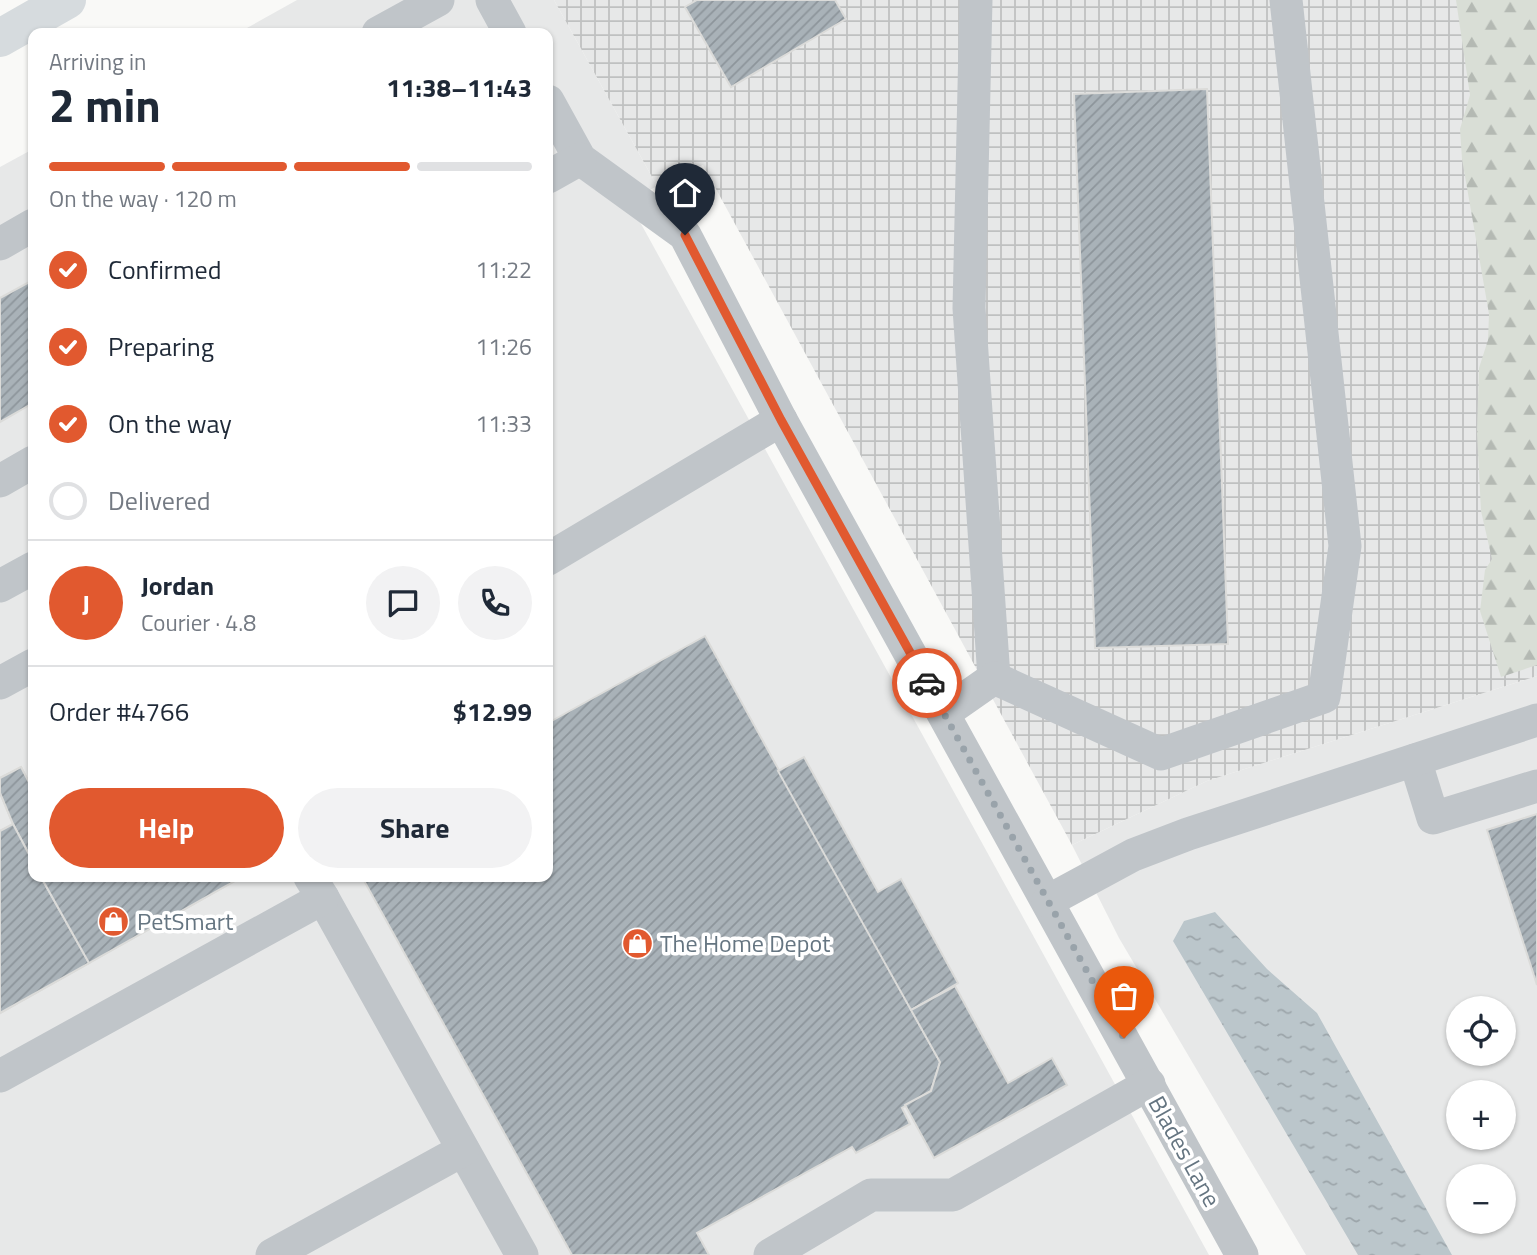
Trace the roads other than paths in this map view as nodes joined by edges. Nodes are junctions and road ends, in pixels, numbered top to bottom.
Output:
1 (67, 0) edge
2 (438, 0) edge
3 (492, 0) edge
4 (976, 0) edge
5 (1286, 0) edge
6 (388, 28) edge
7 (507, 28) edge
8 (0, 38) edge
9 (553, 110) edge
10 (580, 159) junction
11 (553, 174) edge
12 (28, 228) edge
13 (0, 244) edge
14 (781, 420) junction
15 (28, 466) edge
16 (0, 481) edge
17 (553, 556) edge
18 (28, 571) edge
19 (0, 586) edge
20 (28, 668) edge
21 (994, 678) junction
22 (0, 683) edge
23 (944, 713) junction
24 (1537, 720) edge
25 (1415, 760) junction
26 (1537, 786) edge
27 (316, 888) edge
28 (1048, 901) junction
29 (0, 1076) edge
30 (1149, 1084) junction
31 (463, 1150) junction
32 (272, 1255) edge
33 (522, 1255) edge
34 (770, 1255) edge
35 (1242, 1255) edge

1 - 8 highway
2 - 6 street
3 - 7 street
4 - 21 street
5 - 21 street
9 - 10 street
10 - 11 street
10 - 14 street, Blades Lane
12 - 13 street
14 - 17 street
14 - 23 street, Blades Lane
15 - 16 street
18 - 19 street
20 - 22 street
21 - 23 street
23 - 28 street, Blades Lane
24 - 25 street
25 - 26 street
25 - 28 street
27 - 29 street
27 - 31 street
28 - 30 street, Blades Lane
30 - 34 street
30 - 35 street, Blades Lane
31 - 32 street
31 - 33 street

